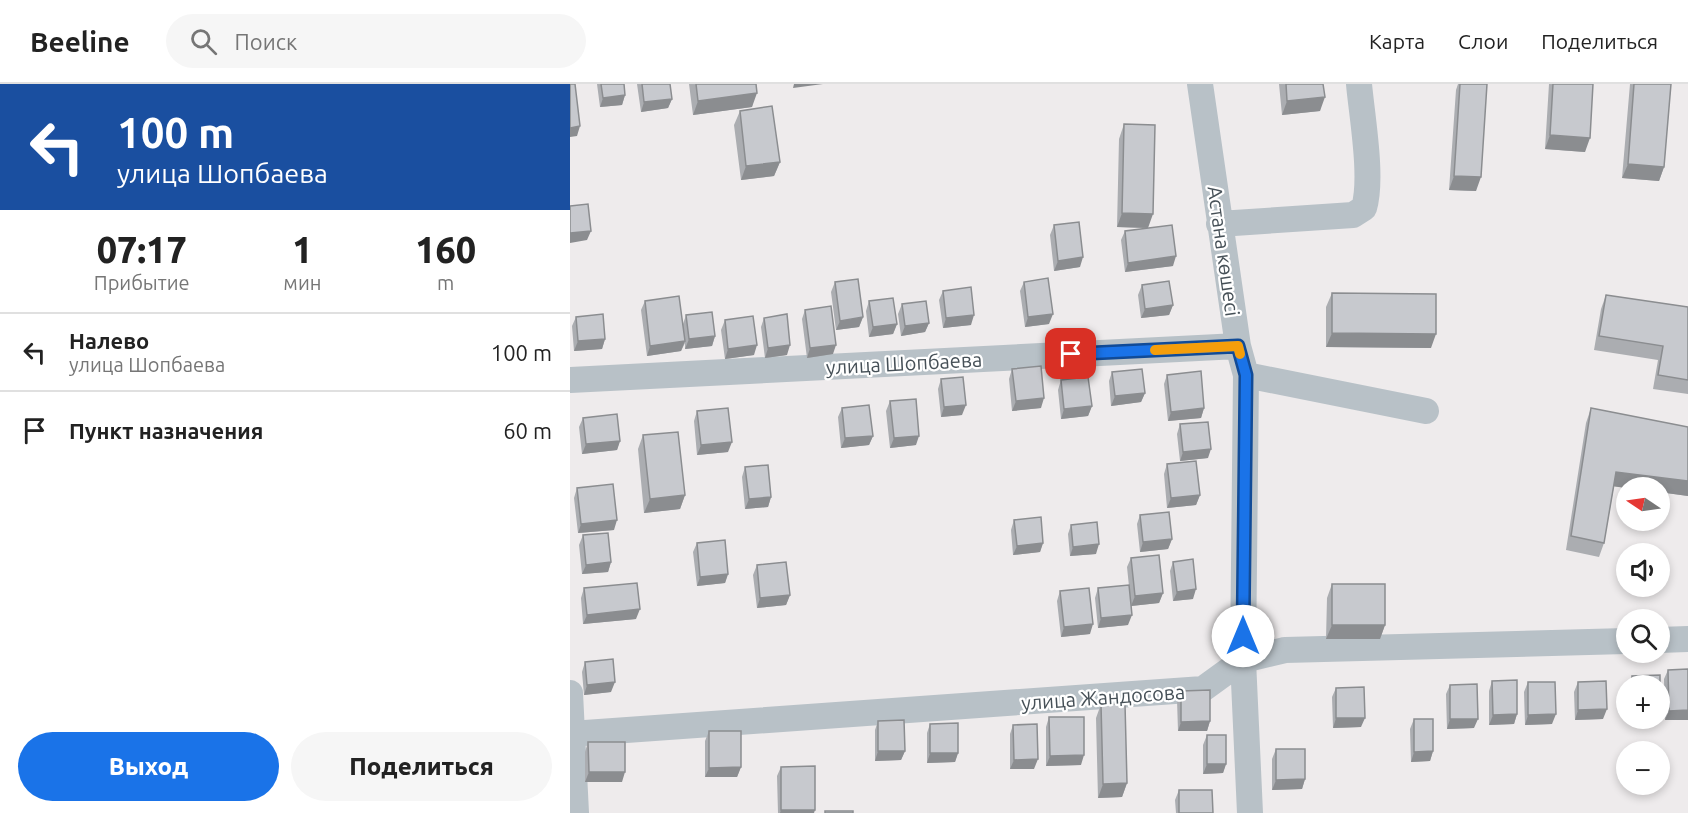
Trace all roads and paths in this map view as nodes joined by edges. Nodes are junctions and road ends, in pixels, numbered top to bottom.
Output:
1 (1200, 84) edge
2 (1359, 84) edge
3 (1219, 224) junction
4 (1238, 346) junction
5 (1246, 375) junction
6 (570, 380) edge
7 (1426, 411) dead end
8 (1688, 639) edge
9 (1670, 640) edge
10 (1616, 641) edge
11 (1243, 660) junction
12 (570, 693) edge
13 (572, 734) edge
14 (576, 813) edge
15 (1250, 813) edge

1 - 3 street, Астана көшесі
2 - 3 street
3 - 4 street, Астана көшесі
4 - 5 street, Астана көшесі
4 - 6 street, улица Шопбаева
5 - 7 street
5 - 11 street, Астана көшесі
8 - 9 street
10 - 11 street, улица Жандосова
11 - 13 street, улица Жандосова
11 - 15 street, Астана көшесі
12 - 13 street
13 - 14 street

